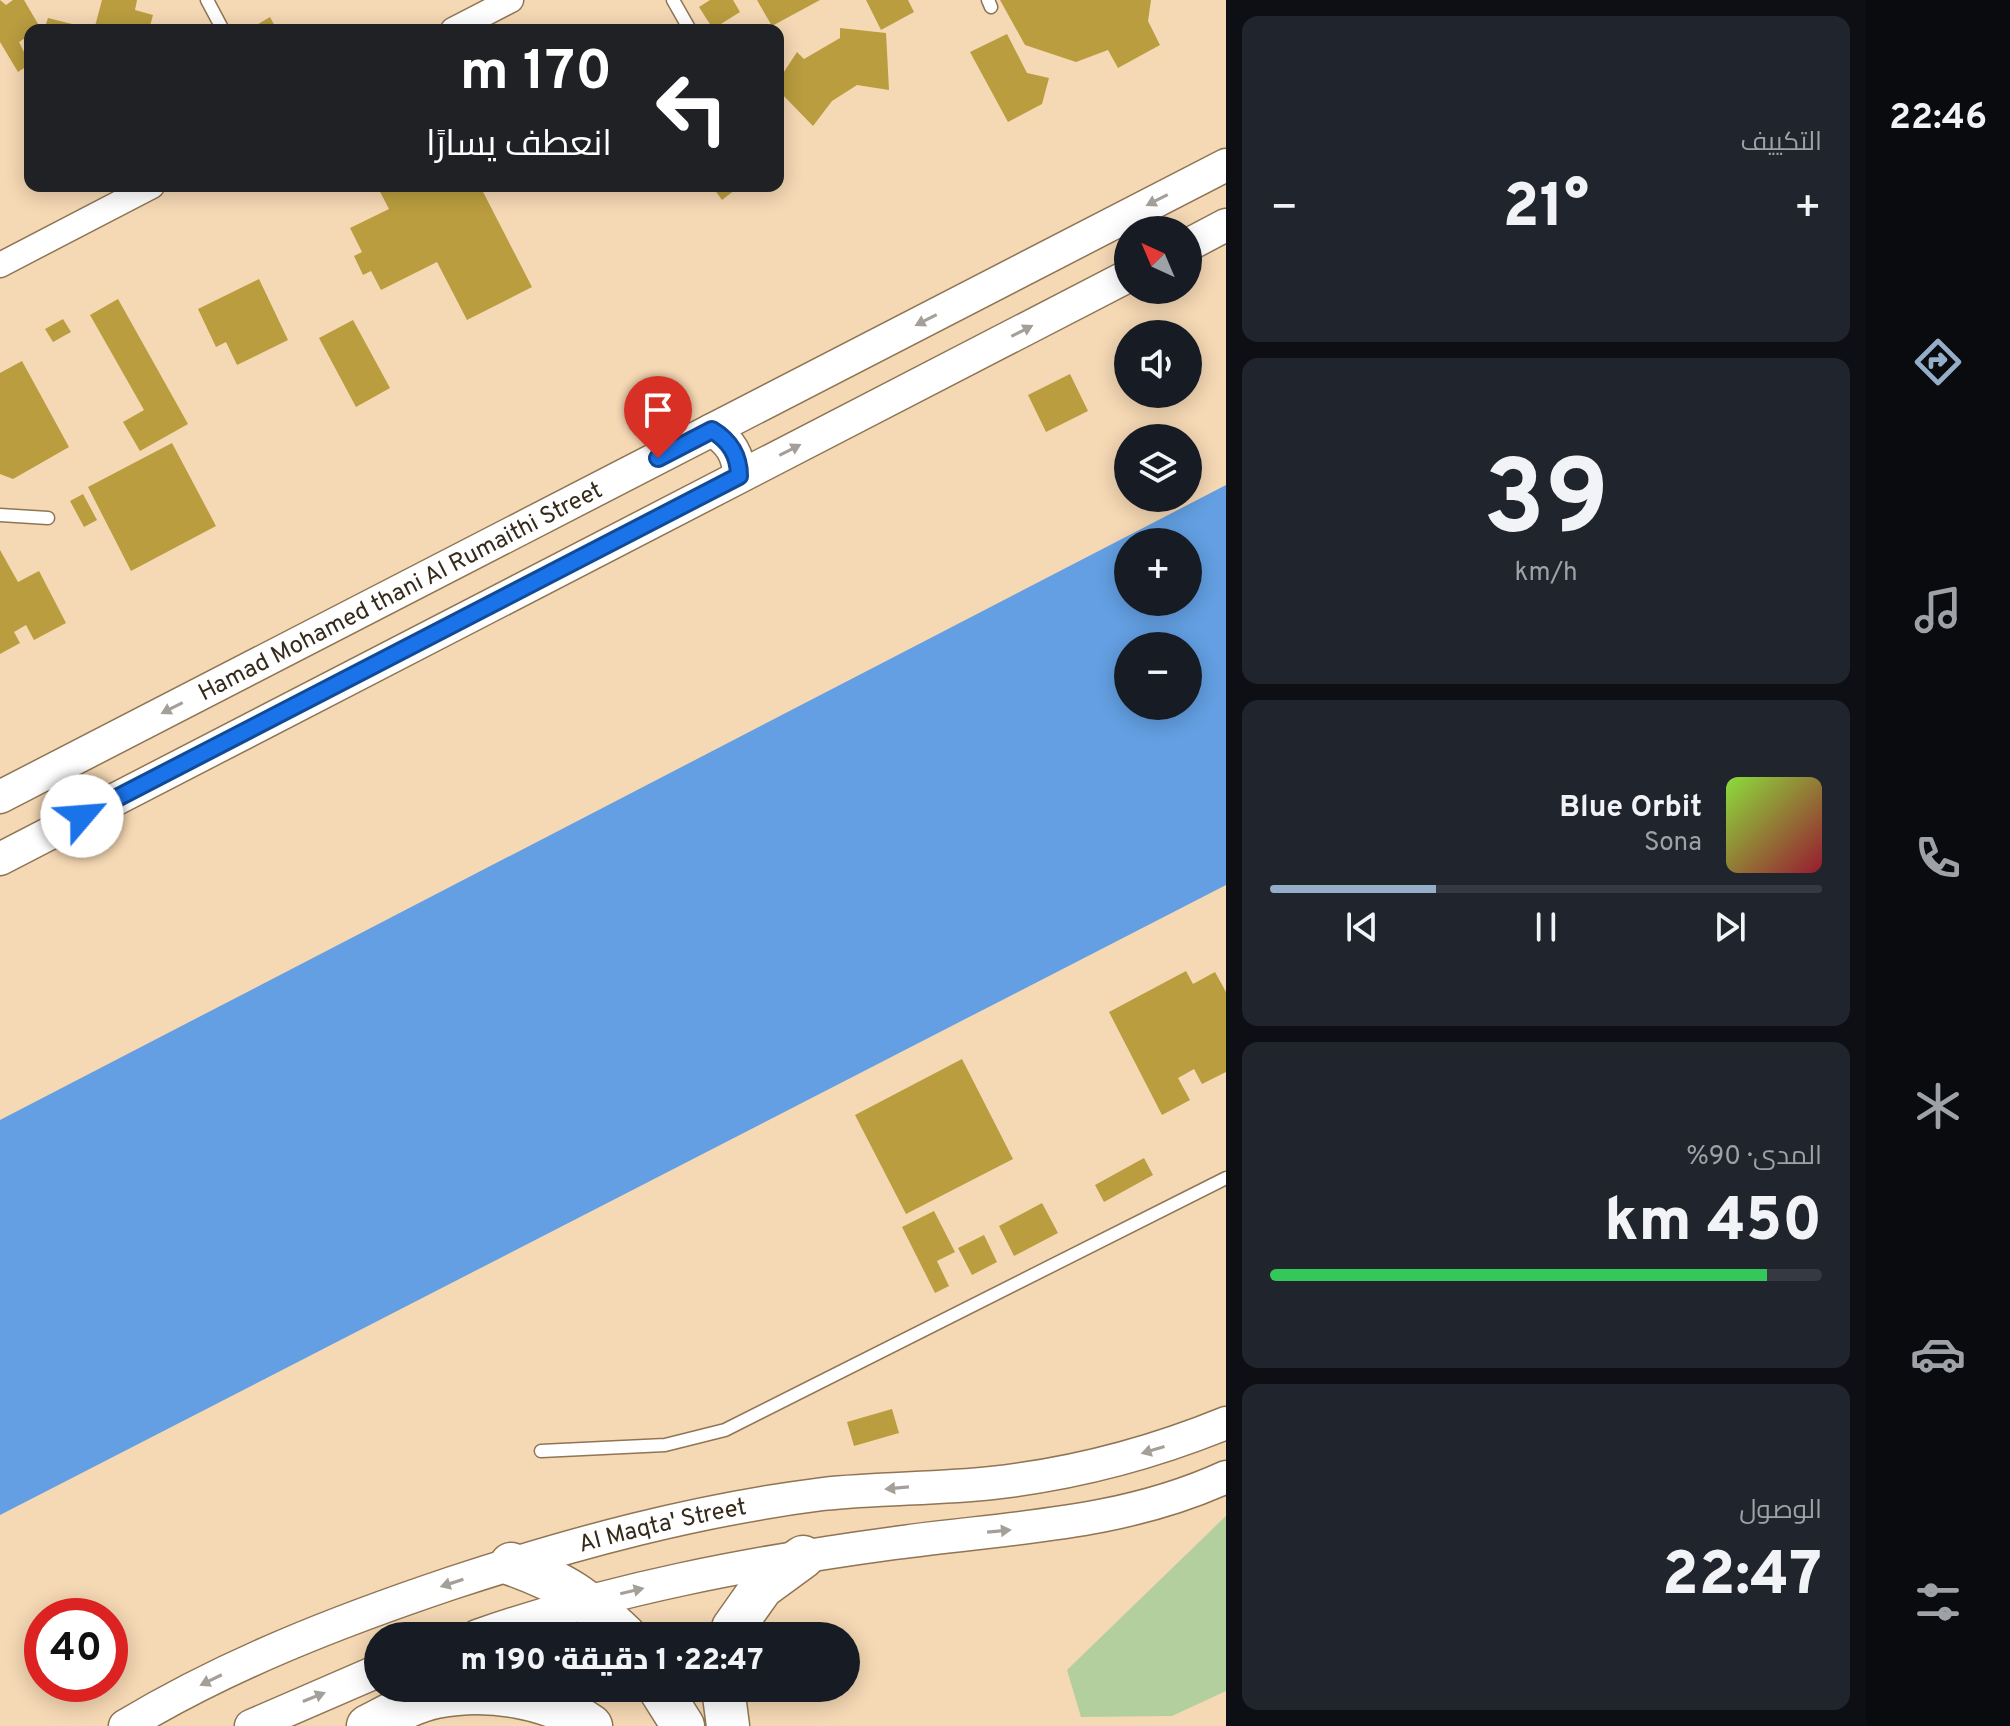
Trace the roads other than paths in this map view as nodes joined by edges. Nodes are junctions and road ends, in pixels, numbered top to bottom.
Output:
1 (207, 0) edge
2 (511, 0) edge
3 (673, 0) edge
4 (220, 24) edge
5 (465, 24) edge
6 (687, 24) edge
7 (1226, 165) edge
8 (140, 192) edge
9 (1226, 225) edge
10 (1202, 238) edge
11 (0, 265) edge
12 (1114, 283) edge
13 (712, 430) junction
14 (739, 476) junction
15 (0, 515) edge
16 (48, 518) dead end
17 (0, 797) edge
18 (0, 859) edge
19 (1226, 1178) edge
20 (1226, 1423) edge
21 (541, 1451) dead end
22 (1226, 1477) edge
23 (803, 1557) junction
24 (511, 1564) junction
25 (589, 1601) junction
26 (522, 1622) edge
27 (611, 1622) edge
28 (737, 1622) edge
29 (364, 1677) edge
30 (668, 1702) edge
31 (725, 1702) edge
32 (125, 1726) edge
33 (251, 1726) edge
34 (368, 1726) edge
35 (591, 1726) edge
36 (683, 1726) edge
37 (728, 1726) edge

1 - 4 lane
2 - 5 street
3 - 6 lane
7 -> 13 street, Hamad Mohamed thani Al Rumaithi Street
8 - 11 street
9 - 10 street
14 -> 12 street
13 - 14 street
13 -> 17 street, Hamad Mohamed thani Al Rumaithi Street
14 - 18 street
15 - 16 lane
19 - 21 lane
20 -> 24 street, Al Maqta' Street
23 -> 22 street
25 -> 23 street
23 - 28 highway
24 - 25 highway
24 -> 32 street, Al Maqta' Street
25 - 26 street
25 - 27 highway
33 -> 29 street
30 - 36 highway
31 - 37 highway
34 - 35 highway

